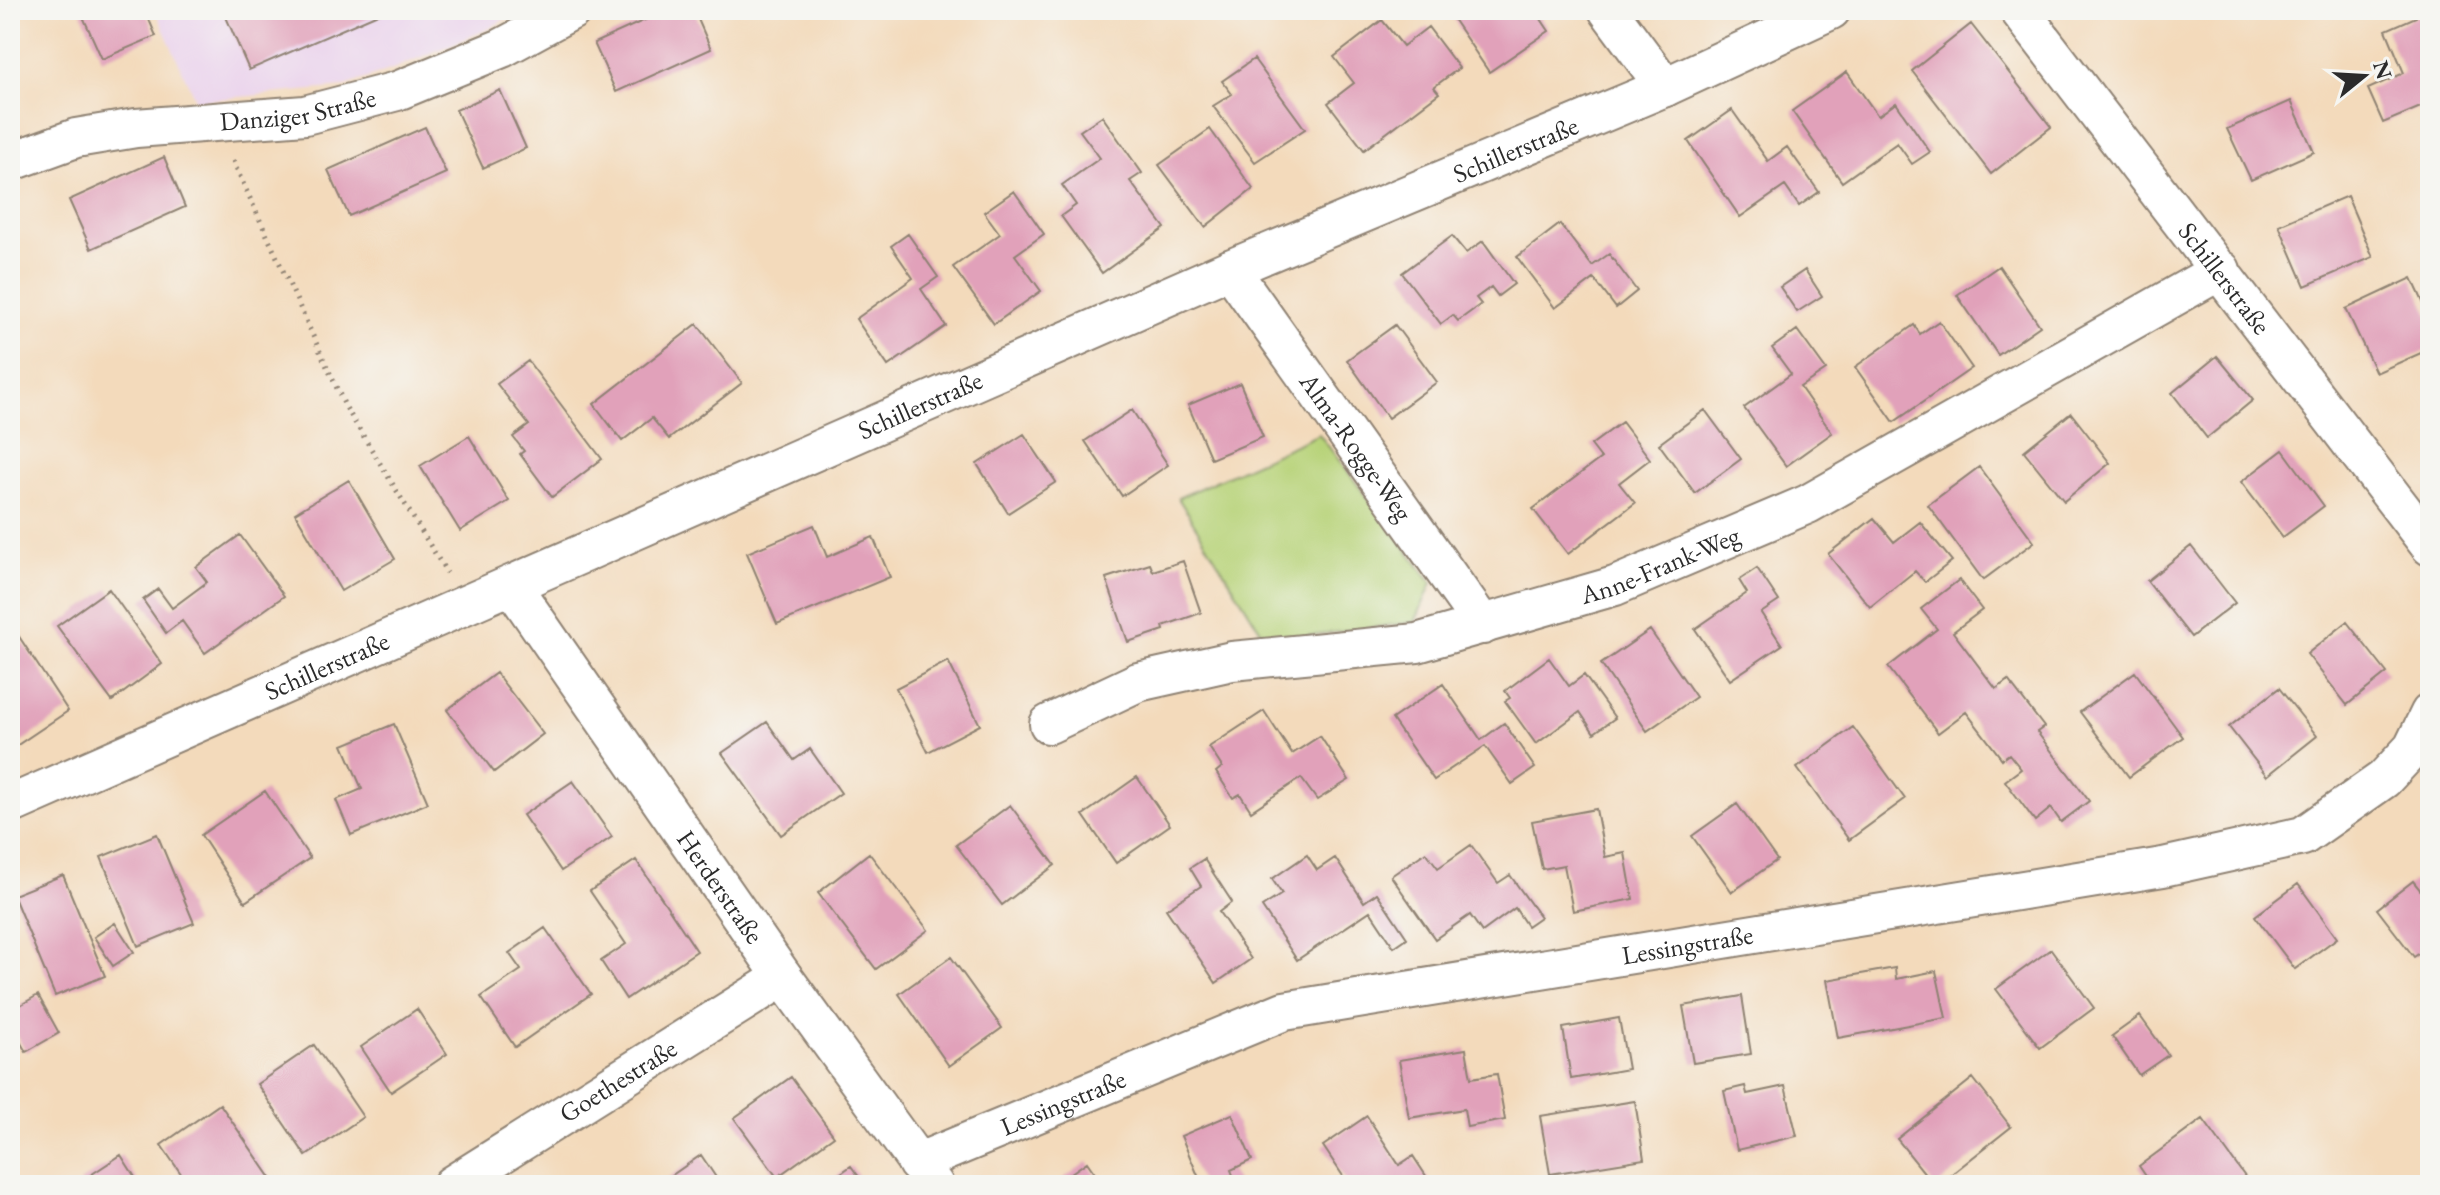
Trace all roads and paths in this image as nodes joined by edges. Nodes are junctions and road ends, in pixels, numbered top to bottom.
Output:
1 (572, 10) edge
2 (1608, 10) edge
3 (1831, 10) edge
4 (2019, 10) edge
5 (1665, 87) junction
6 (215, 122) junction
7 (10, 162) edge
8 (1230, 269) junction
9 (2221, 270) junction
10 (2430, 546) edge
11 (512, 586) junction
12 (466, 605) junction
13 (1483, 625) junction
14 (2430, 713) edge
15 (1049, 724) dead end
16 (10, 805) edge
17 (783, 977) junction
18 (925, 1174) edge
19 (452, 1185) edge

1 - 6 street, Danziger Straße
2 - 5 street
3 - 5 street, Schillerstraße
4 - 9 street, Schillerstraße
5 - 8 street, Schillerstraße
6 - 7 street, Danziger Straße
6 - 12 path
8 - 11 street, Schillerstraße
8 - 13 street, Alma-Rogge-Weg
9 - 10 street, Schillerstraße
9 - 13 street, Anne-Frank-Weg
11 - 12 street, Schillerstraße
11 - 17 street, Herderstraße
12 - 16 street, Schillerstraße
13 - 15 street, Anne-Frank-Weg
14 - 18 street, Lessingstraße
17 - 18 street, Herderstraße
17 - 19 street, Goethestraße

